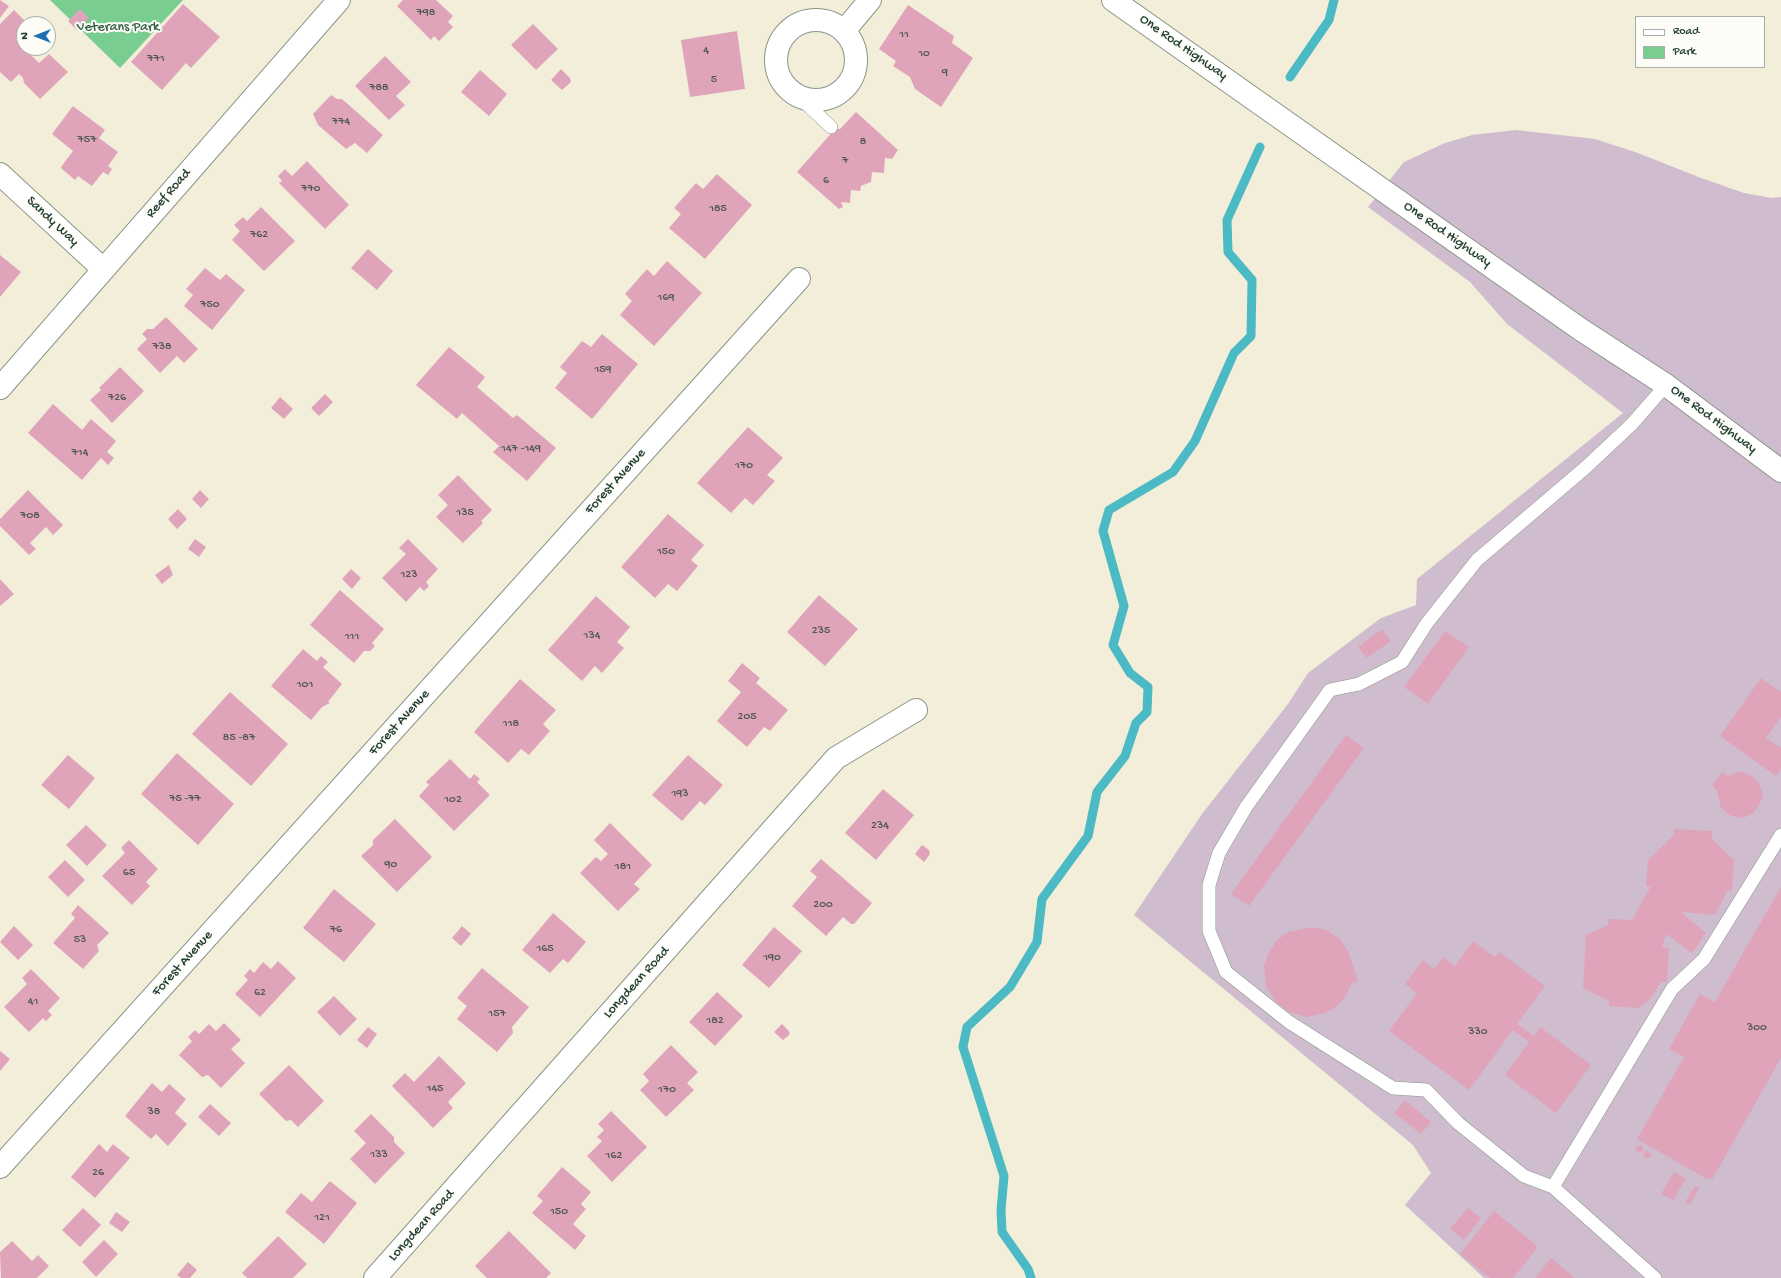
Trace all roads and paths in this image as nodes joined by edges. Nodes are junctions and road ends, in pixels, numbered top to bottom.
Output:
1 (339, 0) edge
2 (870, 0) edge
3 (1113, 0) edge
4 (844, 31) junction
5 (797, 95) junction
6 (831, 127) dead end
7 (0, 174) edge
8 (104, 269) junction
9 (799, 279) dead end
10 (1666, 385) junction
11 (0, 388) edge
12 (1781, 471) edge
13 (916, 710) dead end
14 (1781, 835) edge
15 (0, 1167) edge
16 (1553, 1187) junction
17 (375, 1278) edge
18 (1655, 1278) edge

1 - 8 street, Reef Road
2 - 4 street
3 - 10 street, One Rod Highway
4 - 5 street
4 - 5 street
5 - 6 lane
7 - 8 street, Sandy Way
8 - 11 street, Reef Road
9 - 15 street, Forest Avenue
10 - 12 street, One Rod Highway
10 - 16 lane
13 - 17 street, Longdean Road
14 - 16 lane
16 - 18 lane

